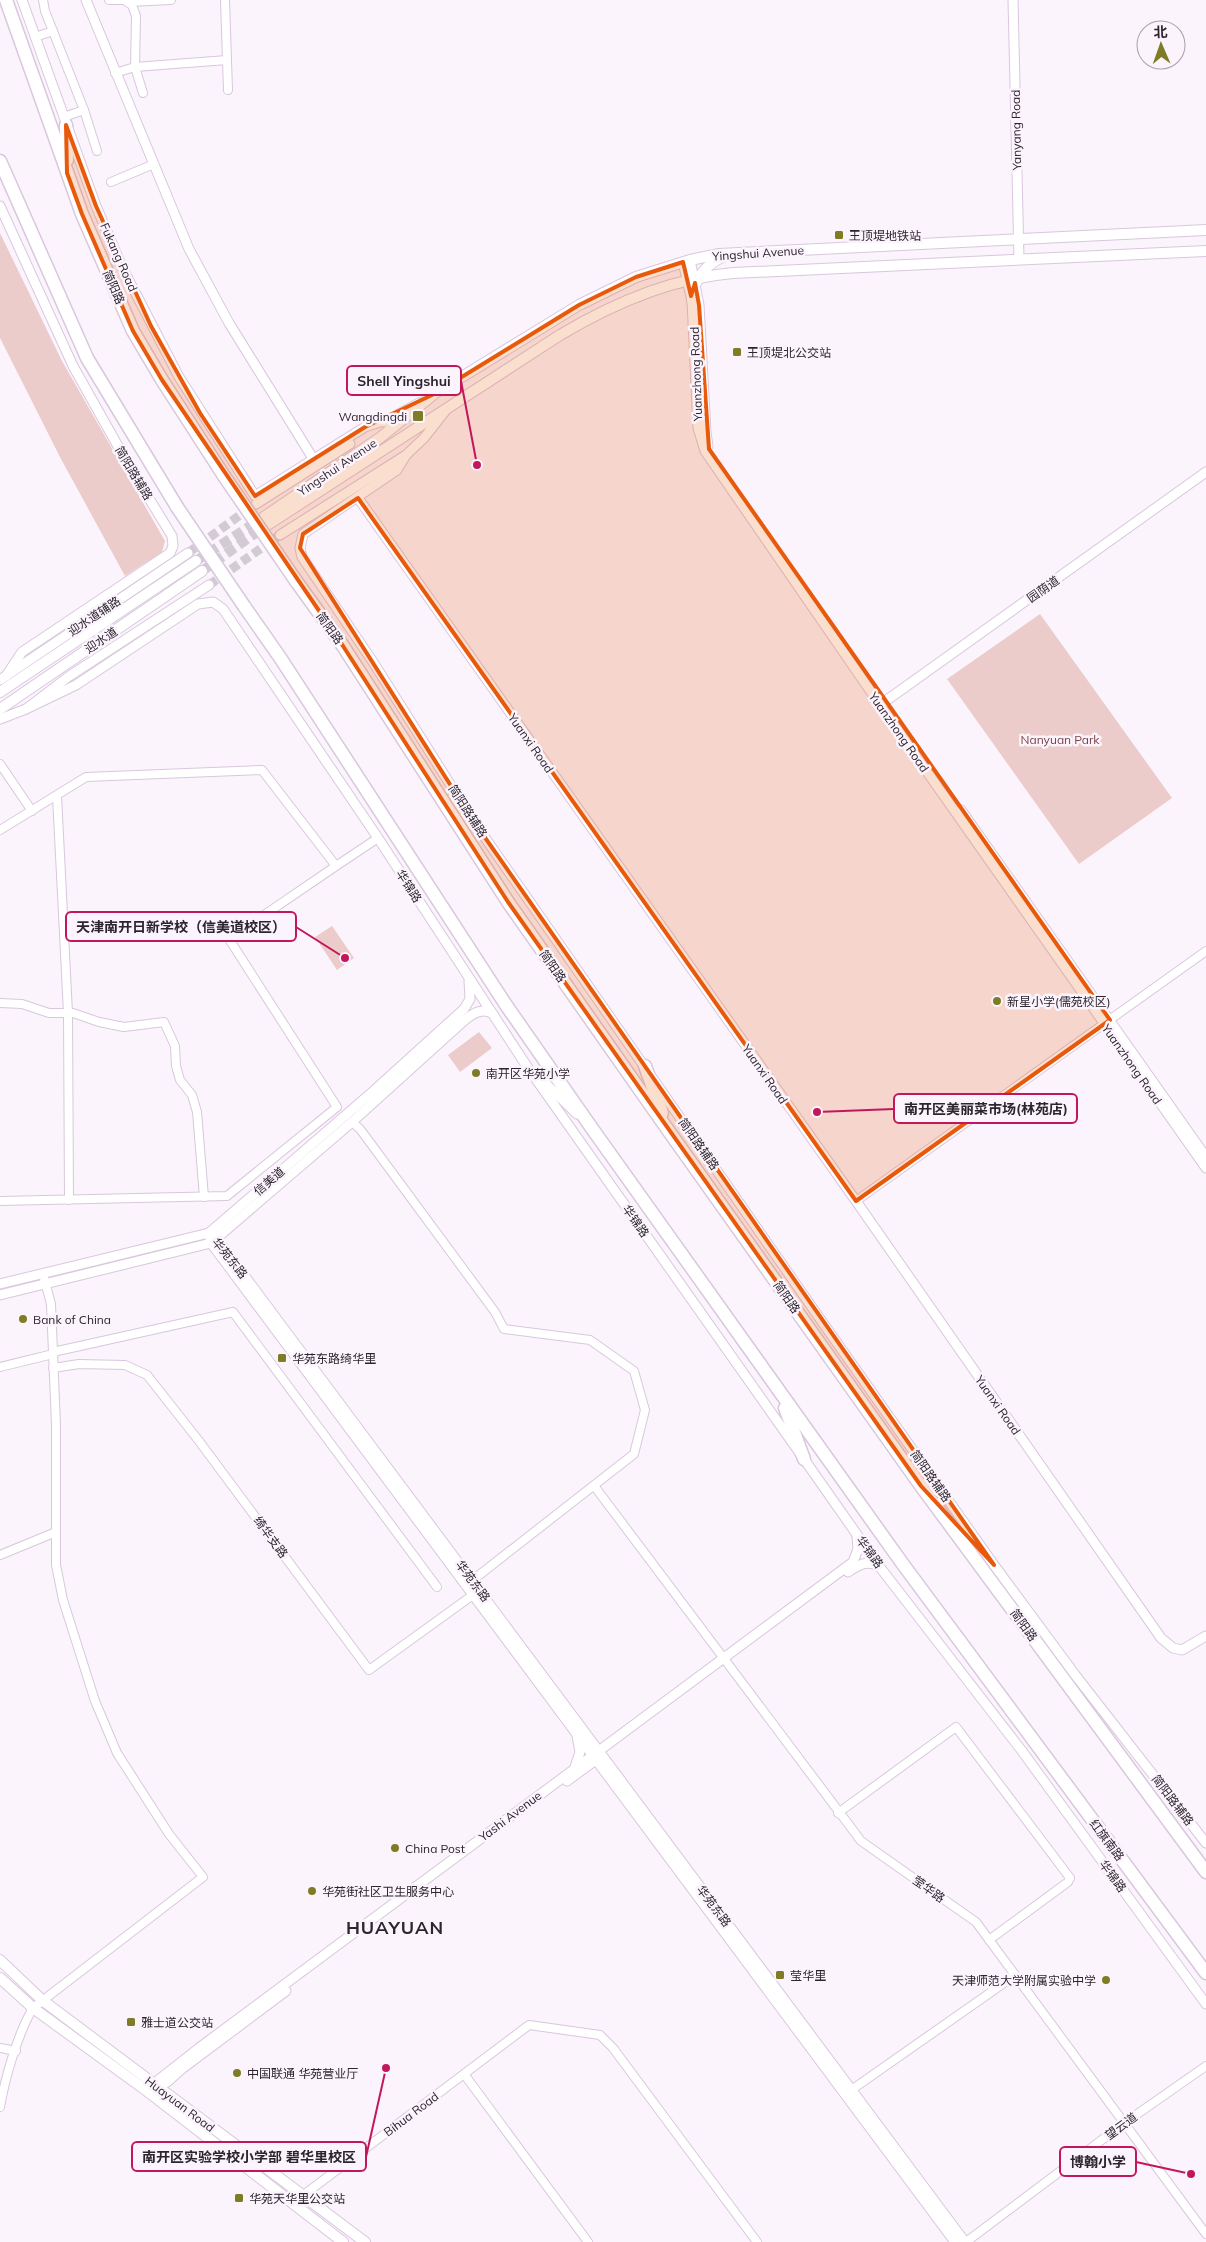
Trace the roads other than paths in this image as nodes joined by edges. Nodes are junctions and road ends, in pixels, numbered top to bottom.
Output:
1 (6, 0) edge
2 (22, 0) edge
3 (43, 0) edge
4 (86, 0) edge
5 (109, 0) edge
6 (171, 0) edge
7 (225, 0) edge
8 (1013, 0) edge
9 (128, 2) junction
10 (53, 31) junction
11 (35, 37) junction
12 (227, 60) junction
13 (135, 67) junction
14 (115, 72) junction
15 (228, 90) dead end
16 (143, 93) dead end
17 (84, 110) junction
18 (65, 121) junction
19 (97, 151) dead end
20 (0, 161) edge
21 (154, 164) junction
22 (67, 173) junction
23 (111, 182) dead end
24 (0, 206) edge
25 (1206, 230) edge
26 (1018, 239) junction
27 (1206, 251) edge
28 (733, 254) junction
29 (1019, 259) junction
30 (686, 261) junction
31 (694, 280) junction
32 (692, 301) joint
33 (434, 394) junction
34 (447, 409) junction
35 (388, 419) junction
36 (406, 455) junction
37 (314, 460) junction
38 (1206, 472) edge
39 (358, 498) junction
40 (255, 500) junction
41 (280, 535) tunnel mouth
42 (188, 553) tunnel mouth
43 (196, 561) tunnel mouth
44 (202, 571) tunnel mouth
45 (209, 585) tunnel mouth
46 (3, 678) edge
47 (0, 692) edge
48 (882, 703) junction
49 (0, 709) edge
50 (26, 709) junction
51 (0, 719) edge
52 (0, 764) edge
53 (57, 796) junction
54 (32, 811) junction
55 (0, 830) edge
56 (378, 838) junction
57 (336, 866) junction
58 (1206, 951) edge
59 (468, 977) junction
60 (0, 1003) edge
61 (68, 1013) junction
62 (494, 1014) junction
63 (1107, 1022) junction
64 (526, 1065) junction
65 (645, 1066) junction
66 (352, 1122) junction
67 (591, 1127) junction
68 (668, 1130) junction
69 (1206, 1157) edge
70 (1206, 1168) edge
71 (204, 1197) junction
72 (69, 1200) junction
73 (0, 1201) edge
74 (856, 1201) junction
75 (208, 1233) junction
76 (214, 1241) junction
77 (194, 1247) junction
78 (220, 1255) junction
79 (44, 1274) junction
80 (0, 1284) edge
81 (47, 1284) junction
82 (0, 1295) edge
83 (53, 1353) junction
84 (0, 1367) edge
85 (53, 1368) junction
86 (779, 1392) junction
87 (804, 1459) junction
88 (921, 1486) junction
89 (595, 1487) junction
90 (56, 1532) junction
91 (856, 1534) junction
92 (0, 1555) edge
93 (994, 1565) junction
94 (879, 1566) junction
95 (469, 1583) junction
96 (437, 1587) dead end
97 (476, 1592) junction
98 (1206, 1629) edge
99 (1206, 1636) edge
100 (1173, 1648) junction
101 (725, 1660) junction
102 (576, 1733) junction
103 (597, 1758) junction
104 (577, 1770) junction
105 (612, 1774) junction
106 (838, 1812) junction
107 (1206, 1843) edge
108 (1206, 1872) edge
109 (989, 1940) junction
110 (0, 1960) edge
111 (1206, 1973) edge
112 (1014, 1976) junction
113 (0, 1978) edge
114 (42, 2000) junction
115 (1206, 2004) edge
116 (33, 2008) junction
117 (0, 2048) edge
118 (16, 2051) junction
119 (1206, 2066) edge
120 (464, 2074) junction
121 (136, 2076) junction
122 (167, 2077) junction
123 (153, 2088) junction
124 (848, 2092) junction
125 (0, 2107) edge
126 (1123, 2124) junction
127 (303, 2194) junction
128 (293, 2203) junction
129 (1206, 2234) edge
130 (343, 2242) edge
131 (365, 2242) edge
132 (588, 2242) edge
133 (757, 2242) edge
134 (955, 2242) edge
135 (966, 2242) edge

1 - 22 highway, 简阳路
2 - 11 street, Fukang Road
3 - 10 street
4 - 14 street
5 - 9 street
6 - 9 street
7 - 12 street
8 - 26 street, Yanyang Road
9 - 13 street
10 - 11 street
10 - 17 street
11 - 18 street, Fukang Road
12 - 13 street
12 - 15 street
13 - 14 street
13 - 16 street
14 - 21 street
17 - 18 street
17 - 19 street
18 - 22 highway
18 - 40 street, Fukang Road
20 - 67 highway, bridge
21 - 23 street
21 - 37 street
22 - 68 highway, 简阳路, bridge
24 - 46 street, 简阳路辅路
25 - 26 main road, Yingshui Avenue
26 - 28 main road, Yingshui Avenue
26 - 29 street, Yanyang Road
27 - 29 main road, Yingshui Avenue
28 - 30 main road, Yingshui Avenue
28 - 31 main road
29 - 31 main road, Yingshui Avenue
30 - 31 street, Yuanzhong Road
30 - 33 main road, Yingshui Avenue
31 - 32 main road
31 - 34 main road, Yingshui Avenue
31 - 48 street, Yuanzhong Road
32 - 48 street, Yuanzhong Road
33 - 34 main road, Yingshui Avenue
33 - 35 street
34 - 36 street
35 - 37 street
35 - 40 street
36 - 39 street, 简阳路辅路
36 - 41 street
37 - 40 street
38 - 48 street, 园荫道
39 - 65 street, 简阳路辅路
39 - 74 street, Yuanxi Road
42 - 46 street, 迎水道辅路
43 - 47 main road, 迎水道
44 - 49 main road, 迎水道
45 - 50 street
48 - 63 street, Yuanzhong Road
50 - 51 street
50 - 56 street, 华锦路
52 - 54 street
53 - 54 street
53 - 57 street
53 - 61 street
54 - 55 street
56 - 57 street
56 - 59 street, 华锦路
57 - 71 street
58 - 63 street
59 - 62 street, 华锦路
59 - 75 street, 信美道
60 - 61 street
61 - 71 street
61 - 72 street
62 - 64 street, 华锦路
62 - 66 street, 信美道
63 - 69 street, Yuanzhong Road
63 - 70 street, Yuanzhong Road
63 - 74 street
64 - 67 street
64 - 87 street, 华锦路
65 - 68 highway
65 - 93 street, 简阳路辅路
66 - 76 street, 信美道
66 - 89 street
67 - 86 highway
68 - 88 highway, 简阳路
71 - 72 street
72 - 73 street
74 - 100 street, Yuanxi Road
75 - 76 street, 华苑东路
75 - 79 street, 信美道
76 - 77 street, 信美道
76 - 78 street, 华苑东路
76 - 95 street, 华苑东路
77 - 78 street
77 - 81 street, 信美道
78 - 95 street, 华苑东路
79 - 80 street, 信美道
79 - 81 street
81 - 82 street, 信美道
81 - 83 street
83 - 84 street
83 - 85 street
83 - 96 street
85 - 90 street
85 - 97 street, 绮华支路
86 - 87 highway
86 - 111 highway, 红旗南路
87 - 91 street, 华锦路
88 - 93 street
88 - 108 highway, 简阳路
89 - 95 street
89 - 101 street, 莹华路
90 - 92 street
90 - 114 street
91 - 94 street, 华锦路
91 - 101 street, Yashi Avenue
93 - 107 street, 简阳路辅路
94 - 101 street, Yashi Avenue
94 - 115 street, 华锦路
95 - 97 street, 华苑东路
97 - 102 street, 华苑东路
97 - 103 street, 华苑东路
98 - 100 street
99 - 100 street
101 - 103 street, Yashi Avenue
101 - 106 street, 莹华路
102 - 103 street, 华苑东路
102 - 104 street
103 - 104 street, Yashi Avenue
103 - 105 street, 华苑东路
104 - 105 street
104 - 122 street, Yashi Avenue
105 - 124 street, 华苑东路
106 - 109 street, 莹华路
106 - 109 street
109 - 112 street, 莹华路
110 - 114 main road, Huayuan Road
112 - 124 street
112 - 126 street, 莹华路
113 - 116 main road, Huayuan Road
114 - 116 street
114 - 121 main road, Huayuan Road
116 - 118 street
116 - 121 main road, Huayuan Road
117 - 118 street
118 - 125 street
119 - 126 street, 望云道
120 - 127 street, Bihua Road
120 - 132 street
120 - 133 street, Bihua Road
121 - 122 street
121 - 123 main road, Huayuan Road
122 - 123 main road
123 - 127 main road, Huayuan Road
123 - 128 main road, Huayuan Road
124 - 134 street, 华苑东路
124 - 135 street, 华苑东路
126 - 129 street, 莹华路
126 - 135 street, 望云道
127 - 128 street, Bihua Road
127 - 131 main road, Huayuan Road
128 - 130 main road, Huayuan Road

